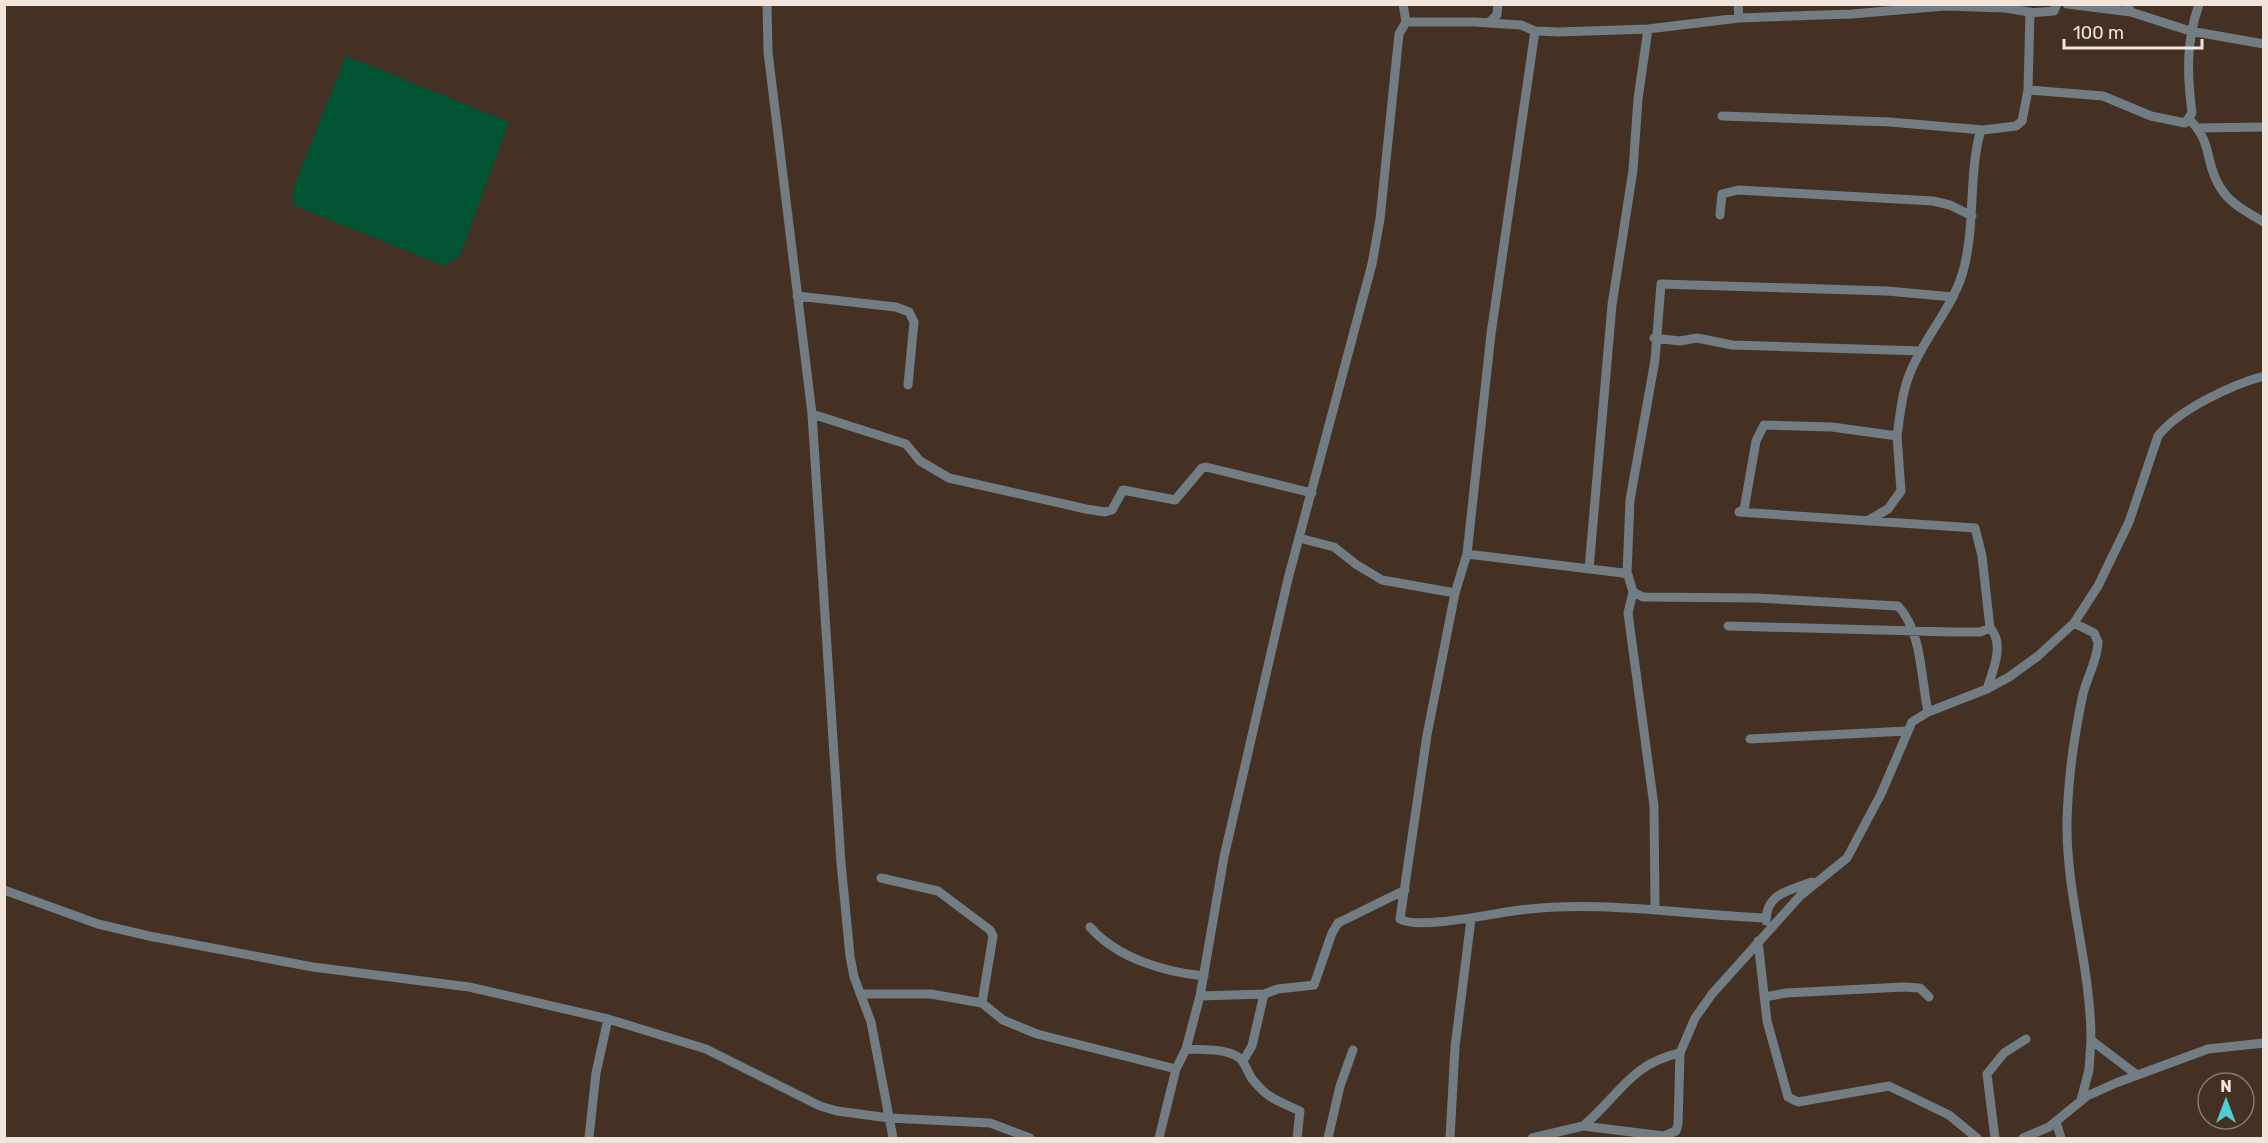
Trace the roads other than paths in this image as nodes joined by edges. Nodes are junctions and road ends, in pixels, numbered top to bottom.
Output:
1 (767, 4) edge
2 (1403, 4) edge
3 (1498, 4) edge
4 (1738, 4) edge
5 (2057, 4) edge
6 (2067, 4) edge
7 (2199, 4) edge
8 (2005, 6) edge
9 (2129, 8) edge
10 (2030, 13) junction
11 (1739, 18) junction
12 (1406, 22) junction
13 (1488, 23) junction
14 (1648, 29) junction
15 (1536, 31) junction
16 (2190, 31) junction
17 (2264, 44) edge
18 (2028, 90) junction
19 (1722, 116) dead end
20 (2190, 120) junction
21 (2264, 127) edge
22 (2198, 128) junction
23 (1983, 130) junction
24 (1720, 214) dead end
25 (1972, 216) junction
26 (2264, 222) edge
27 (797, 296) junction
28 (1953, 297) junction
29 (1654, 338) junction
30 (1921, 351) junction
31 (2264, 376) edge
32 (908, 385) dead end
33 (812, 414) junction
34 (1897, 436) junction
35 (1312, 493) junction
36 (1867, 521) junction
37 (1299, 538) junction
38 (1467, 554) junction
39 (1589, 568) junction
40 (1627, 574) junction
41 (1633, 591) junction
42 (1455, 593) junction
43 (2074, 623) junction
44 (1728, 626) dead end
45 (1989, 628) junction
46 (1911, 630) junction
47 (1987, 688) junction
48 (1928, 712) junction
49 (1907, 731) junction
50 (1750, 739) dead end
51 (881, 878) dead end
52 (1820, 879) junction
53 (4, 890) edge
54 (1405, 890) junction
55 (1655, 909) junction
56 (1766, 918) junction
57 (1471, 919) junction
58 (1090, 927) dead end
59 (1767, 933) junction
60 (1758, 941) junction
61 (1204, 976) junction
62 (860, 994) junction
63 (1264, 994) junction
64 (1200, 996) junction
65 (1765, 997) junction
66 (1929, 997) dead end
67 (982, 1004) junction
68 (608, 1019) junction
69 (2026, 1039) dead end
70 (2091, 1040) junction
71 (2264, 1043) edge
72 (1186, 1049) junction
73 (1353, 1050) dead end
74 (1680, 1053) junction
75 (1243, 1061) junction
76 (1176, 1070) junction
77 (2137, 1075) junction
78 (2081, 1100) junction
79 (889, 1118) junction
80 (2056, 1122) junction
81 (1583, 1126) junction
82 (590, 1138) edge
83 (893, 1138) edge
84 (1030, 1138) edge
85 (1159, 1138) edge
86 (1297, 1138) edge
87 (1328, 1138) edge
88 (1450, 1138) edge
89 (1532, 1138) edge
90 (1977, 1138) edge
91 (1995, 1138) edge
92 (2023, 1138) edge
93 (2061, 1138) edge

1 - 27 street
2 - 12 street
3 - 13 street
4 - 11 street
5 - 10 street
6 - 9 street
7 - 16 street
8 - 10 street
8 - 11 street
9 - 16 street
10 - 18 street
11 - 14 street
12 - 13 street
12 - 35 street
13 - 15 street
14 - 15 street
14 - 39 street
15 - 38 street
16 - 17 street
16 - 20 street
18 - 20 street
18 - 23 street
19 - 23 street
20 - 22 street
21 - 22 street
22 - 26 street
23 - 25 street
24 - 25 street
25 - 28 street
27 - 32 street
27 - 33 street
28 - 29 street
28 - 30 street
29 - 30 street
29 - 40 street
30 - 34 street
31 - 43 street
33 - 35 street
33 - 62 street
34 - 36 street
34 - 36 street
35 - 37 street
36 - 45 street
37 - 42 street
37 - 61 street
38 - 39 street
38 - 42 street
39 - 40 street
40 - 41 street
41 - 46 street
41 - 55 street
42 - 54 street
43 - 47 street
43 - 70 street
44 - 46 street
45 - 46 street
45 - 47 street
46 - 48 street
47 - 48 street
48 - 49 street
49 - 50 street
49 - 52 street
51 - 67 street
52 - 56 street
52 - 59 street
53 - 68 street
54 - 57 street
54 - 63 street
55 - 56 street
55 - 57 street
56 - 59 street
57 - 88 street
58 - 61 street
59 - 60 street
60 - 65 street
60 - 74 street
61 - 64 street
62 - 67 street
62 - 79 street
63 - 64 street
63 - 75 street
64 - 72 street
65 - 66 street
65 - 90 street
67 - 76 street
68 - 79 street
68 - 82 street
69 - 91 street
70 - 77 street
70 - 78 street
71 - 77 street
72 - 75 street
72 - 76 street
73 - 87 street
74 - 81 street
74 - 81 street
75 - 86 street
76 - 85 street
77 - 78 street
78 - 80 street
79 - 83 street
79 - 84 street
80 - 92 street
80 - 93 street
81 - 89 street

